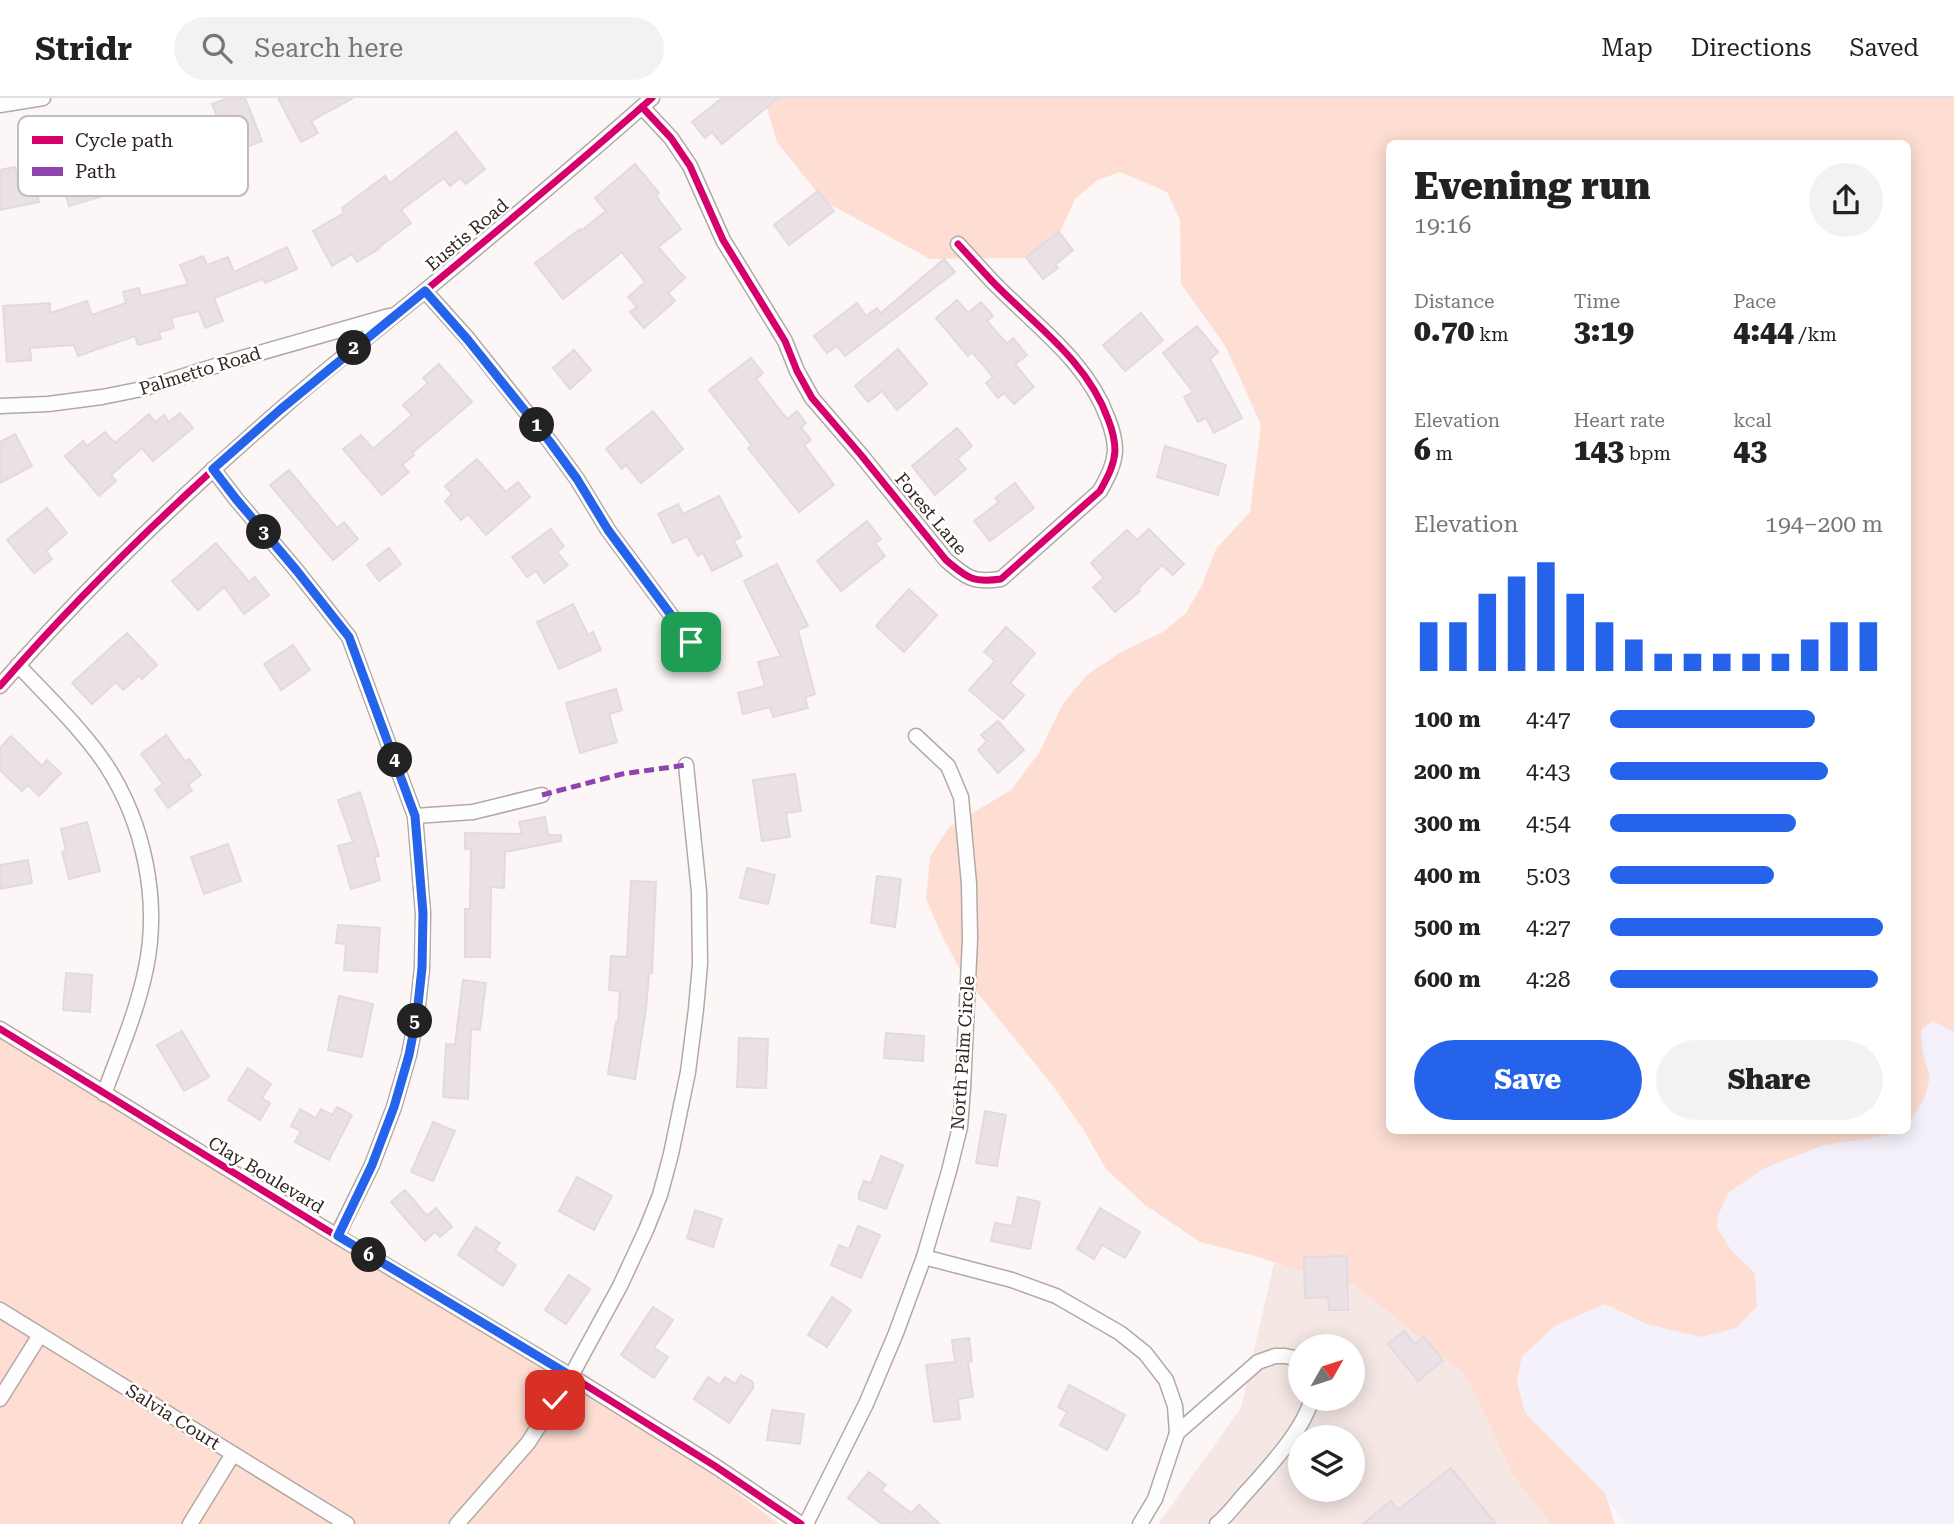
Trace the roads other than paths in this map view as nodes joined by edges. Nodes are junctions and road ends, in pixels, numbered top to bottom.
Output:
1 (43, 98) edge
2 (647, 102) edge
3 (0, 105) edge
4 (958, 244) dead end
5 (425, 291) junction
6 (395, 314) junction
7 (0, 406) edge
8 (213, 469) junction
9 (691, 642) dead end
10 (18, 665) junction
11 (0, 685) edge
12 (916, 736) dead end
13 (686, 765) dead end
14 (542, 795) dead end
15 (415, 816) junction
16 (0, 1030) edge
17 (104, 1094) junction
18 (338, 1236) junction
19 (924, 1257) junction
20 (0, 1310) edge
21 (40, 1335) junction
22 (1288, 1357) edge
23 (571, 1376) junction
24 (0, 1399) edge
25 (1306, 1411) edge
26 (1177, 1433) junction
27 (233, 1454) junction
28 (190, 1524) edge
29 (347, 1524) edge
30 (457, 1524) edge
31 (803, 1524) edge
32 (1140, 1524) edge
33 (1217, 1524) edge

1 - 3 street
2 - 4 street, Forest Lane
2 - 5 street, Eustis Road
5 - 6 street, Eustis Road
5 - 9 street
6 - 7 street, Palmetto Road
6 - 8 street, Eustis Road
8 - 10 street, Eustis Road
8 - 15 street
10 - 11 street, Eustis Road
10 - 17 street
12 - 19 street, North Palm Circle
13 - 23 street
14 - 15 street
15 - 18 street
16 - 17 street, Clay Boulevard
17 - 18 street, Clay Boulevard
18 - 23 street, Clay Boulevard
19 - 26 street
19 - 31 street, North Palm Circle
20 - 21 street, Salvia Court
21 - 24 street
21 - 27 street, Salvia Court
22 - 26 street
23 - 30 street
23 - 31 street, Clay Boulevard
25 - 33 street
26 - 32 street
27 - 28 street
27 - 29 street, Salvia Court

